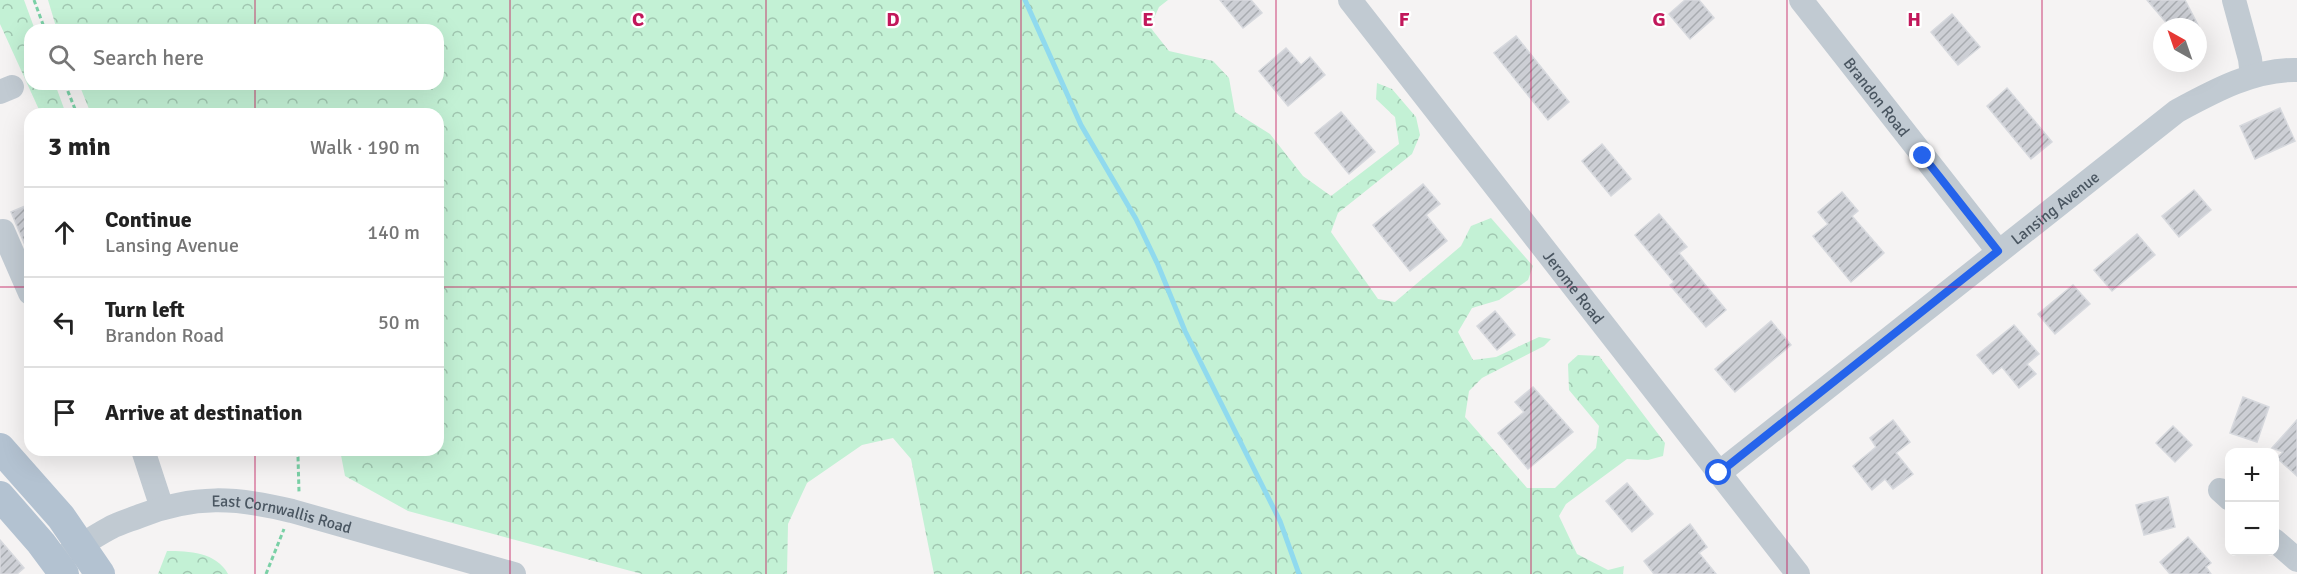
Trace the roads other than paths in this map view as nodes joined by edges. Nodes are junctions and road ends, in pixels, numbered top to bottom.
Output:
1 (1350, 0) edge
2 (1801, 0) edge
3 (2234, 0) edge
4 (2297, 70) edge
5 (2252, 76) junction
6 (3, 231) dead end
7 (1998, 251) junction
8 (24, 279) edge
9 (0, 448) edge
10 (145, 456) edge
11 (1719, 473) junction
12 (0, 496) edge
13 (162, 508) junction
14 (2279, 544) edge
15 (82, 546) junction
16 (2297, 560) edge
17 (59, 568) edge
18 (100, 574) edge
19 (514, 574) edge
20 (1798, 574) edge

1 - 11 street, Jerome Road
2 - 7 street, Brandon Road
3 - 5 street
4 - 5 street, Lansing Avenue
5 - 7 street, Lansing Avenue
6 - 8 street
7 - 11 street, Lansing Avenue
9 - 15 main road
10 - 13 street
11 - 20 street, Jerome Road
12 - 17 main road
13 - 15 street, East Cornwallis Road
13 - 19 street, East Cornwallis Road
14 - 16 street
15 - 17 street, East Cornwallis Road
15 - 18 main road

